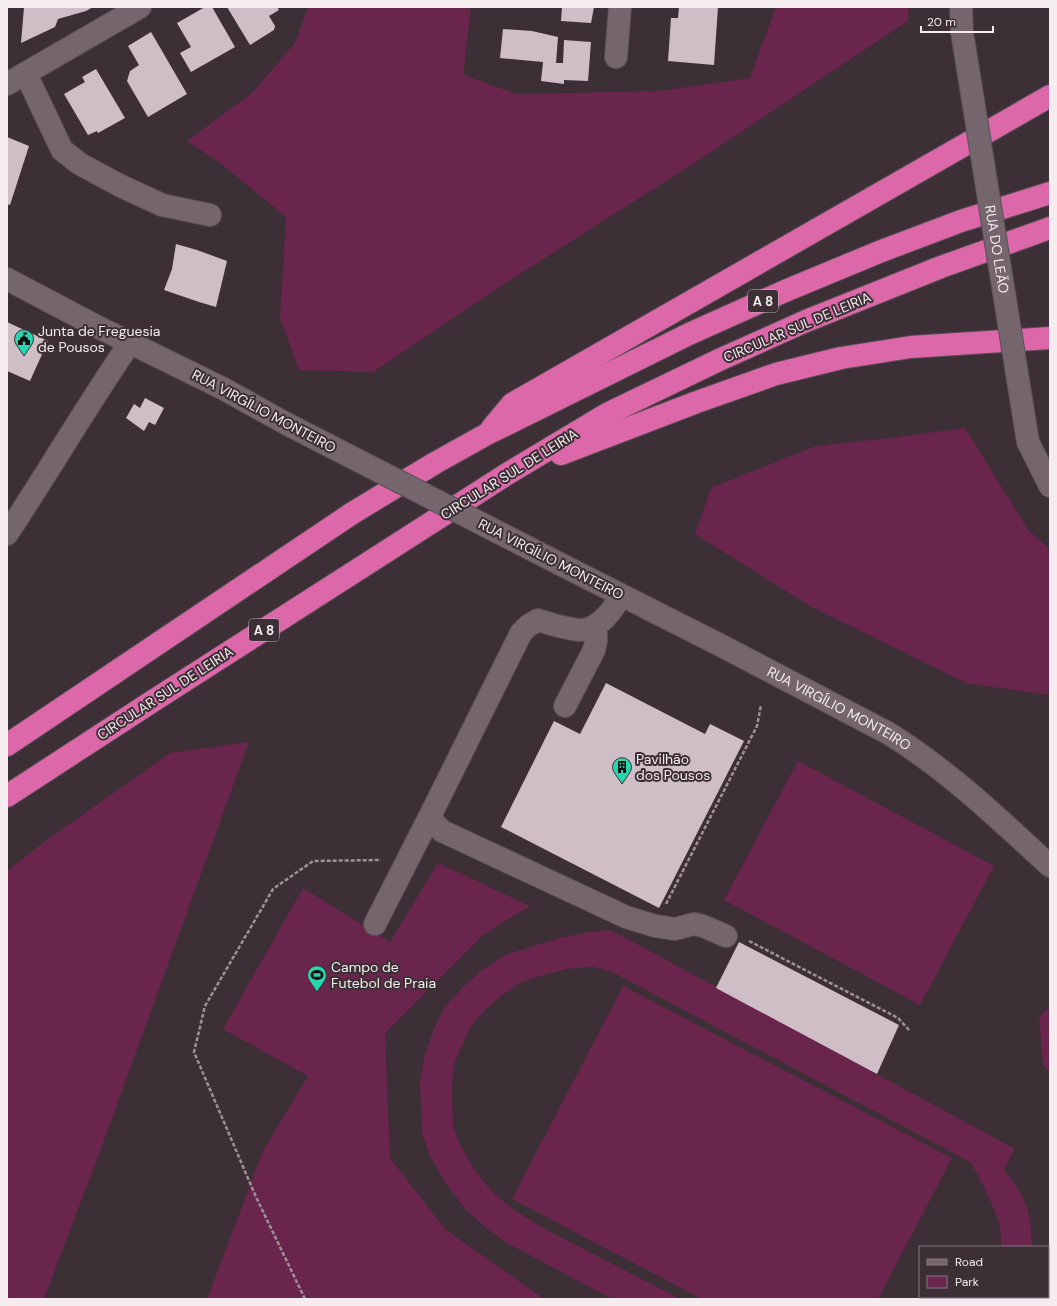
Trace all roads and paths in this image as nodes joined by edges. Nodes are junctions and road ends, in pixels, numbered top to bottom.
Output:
1 (140, 7) edge
2 (620, 7) edge
3 (961, 7) edge
4 (616, 57) dead end
5 (26, 74) junction
6 (7, 84) edge
7 (1050, 96) edge
8 (1050, 193) edge
9 (210, 215) dead end
10 (1050, 228) edge
11 (7, 279) edge
12 (1050, 338) edge
13 (130, 343) junction
14 (487, 434) junction
15 (507, 474) junction
16 (1050, 486) edge
17 (7, 534) edge
18 (622, 595) junction
19 (596, 634) dead end
20 (761, 705) dead end
21 (566, 706) dead end
22 (7, 745) edge
23 (7, 796) edge
24 (432, 812) junction
25 (408, 860) junction
26 (1050, 866) edge
27 (665, 906) dead end
28 (376, 924) dead end
29 (726, 936) joint
30 (909, 1030) dead end
31 (305, 1299) edge

1 - 5 street
2 - 4 street
3 - 16 street, RUA DO LEÃO, bridge
5 - 6 street
5 - 9 street
7 - 14 highway
8 - 14 highway, A 8
10 - 15 highway, CIRCULAR SUL DE LEIRIA / A 8
11 - 13 street, RUA VIRGÍLIO MONTEIRO
12 - 15 highway
13 - 17 street
13 - 18 street, RUA VIRGÍLIO MONTEIRO, bridge
14 - 22 highway, A 8
15 - 23 highway, CIRCULAR SUL DE LEIRIA / A 8
18 - 24 street
18 - 26 street, RUA VIRGÍLIO MONTEIRO
19 - 21 street
20 - 27 path
24 - 25 street
24 - 29 street
25 - 28 street
25 - 31 path
29 - 30 path

